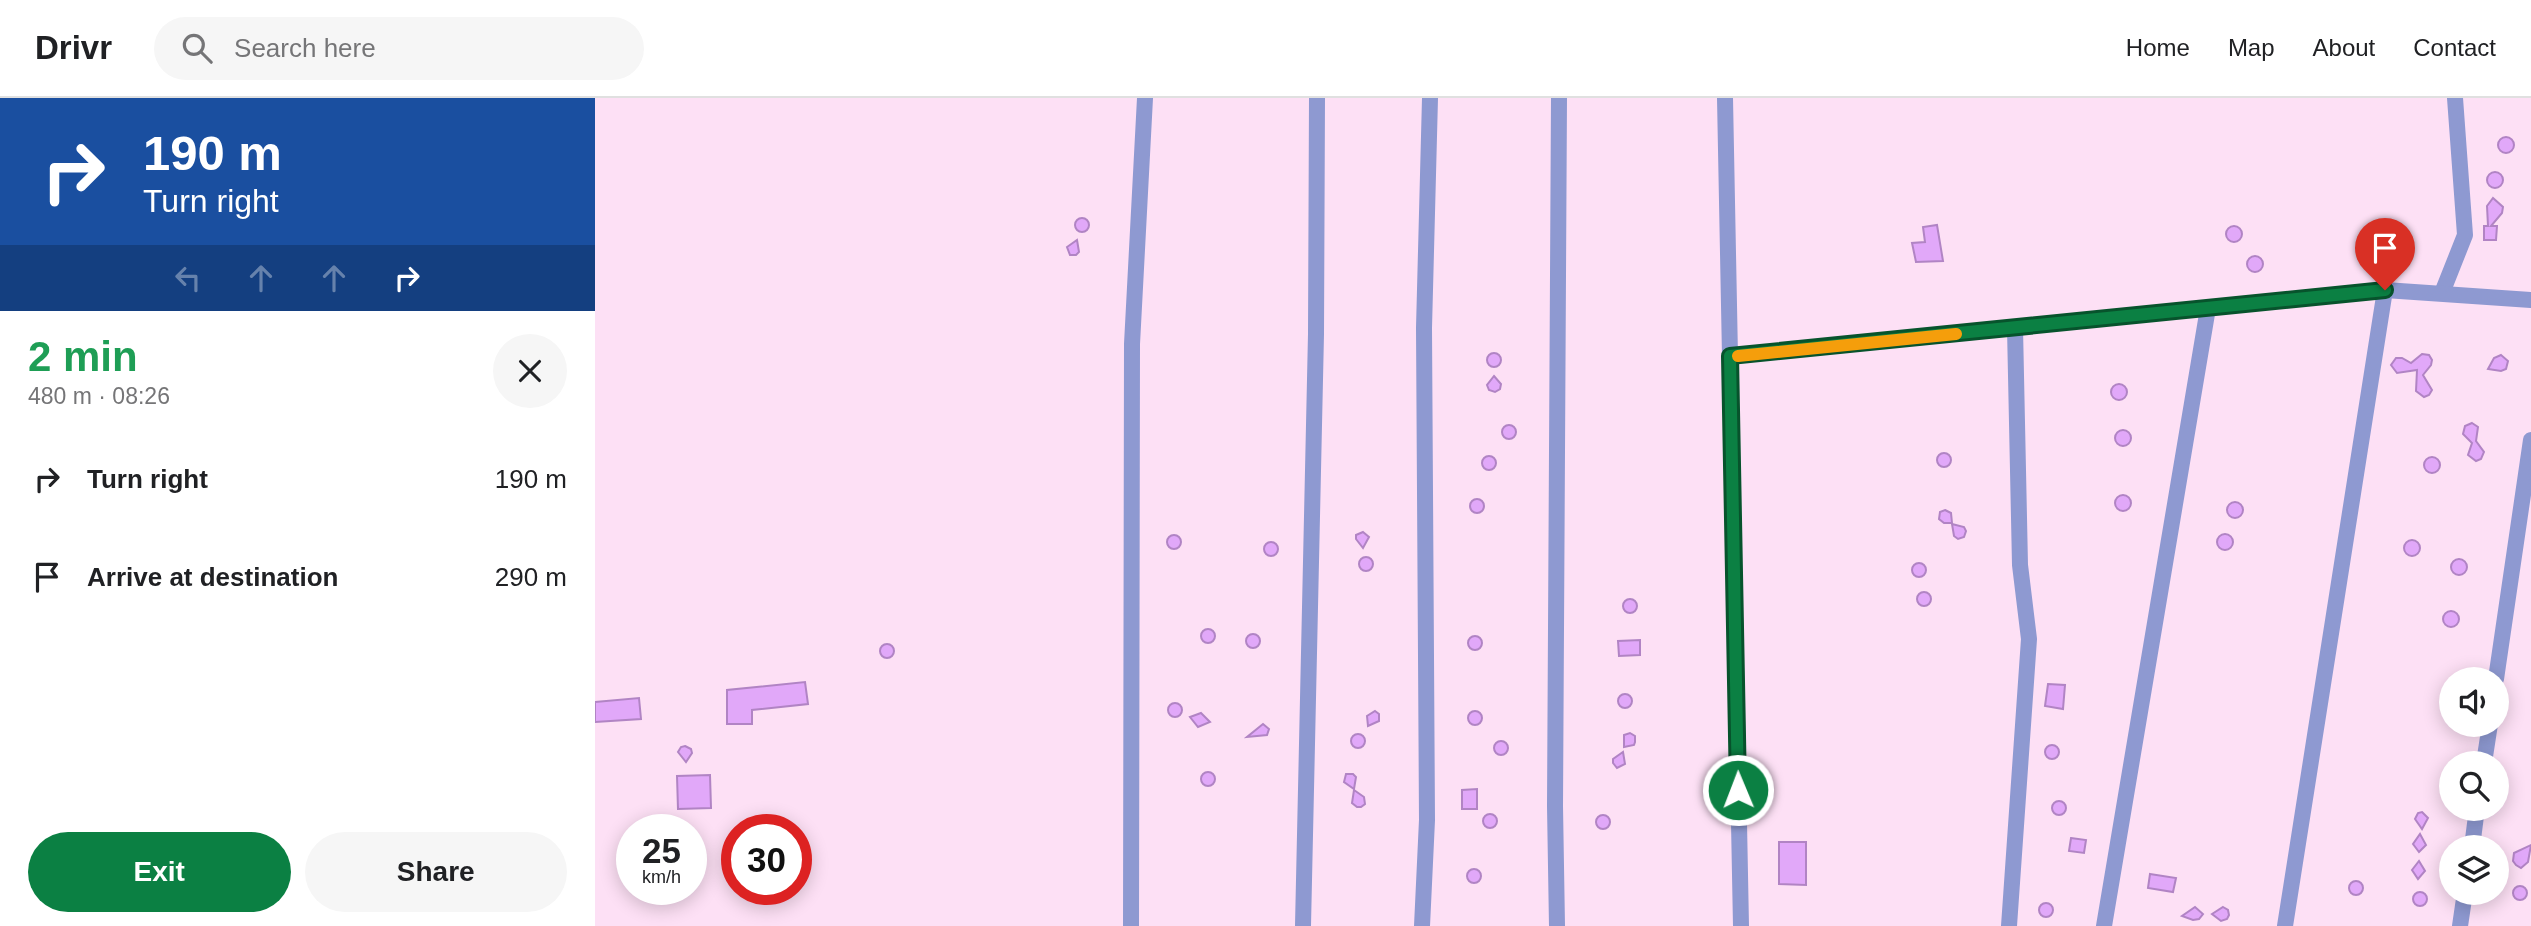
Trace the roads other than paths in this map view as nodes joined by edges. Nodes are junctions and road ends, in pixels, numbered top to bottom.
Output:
1 (1145, 98) edge
2 (1317, 98) edge
3 (1430, 98) edge
4 (1559, 98) edge
5 (1725, 98) edge
6 (2455, 98) edge
7 (2385, 290) junction
8 (2442, 293) junction
9 (2531, 299) edge
10 (2208, 308) junction
11 (2015, 328) junction
12 (1730, 356) junction
13 (2531, 440) edge
14 (2498, 667) edge
15 (2463, 905) edge
16 (1131, 926) edge
17 (1303, 926) edge
18 (1422, 926) edge
19 (1557, 926) edge
20 (1741, 926) edge
21 (2009, 926) edge
22 (2105, 926) edge
23 (2285, 926) edge
24 (2460, 926) edge

1 - 16 street
2 - 17 street
3 - 18 street
4 - 19 street
5 - 12 street
6 - 8 street
7 - 8 street
7 - 10 street
7 - 23 street
8 - 9 street
10 - 11 street
10 - 22 street
11 - 12 street
11 - 21 street
12 - 20 street
13 - 14 street
15 - 24 street

